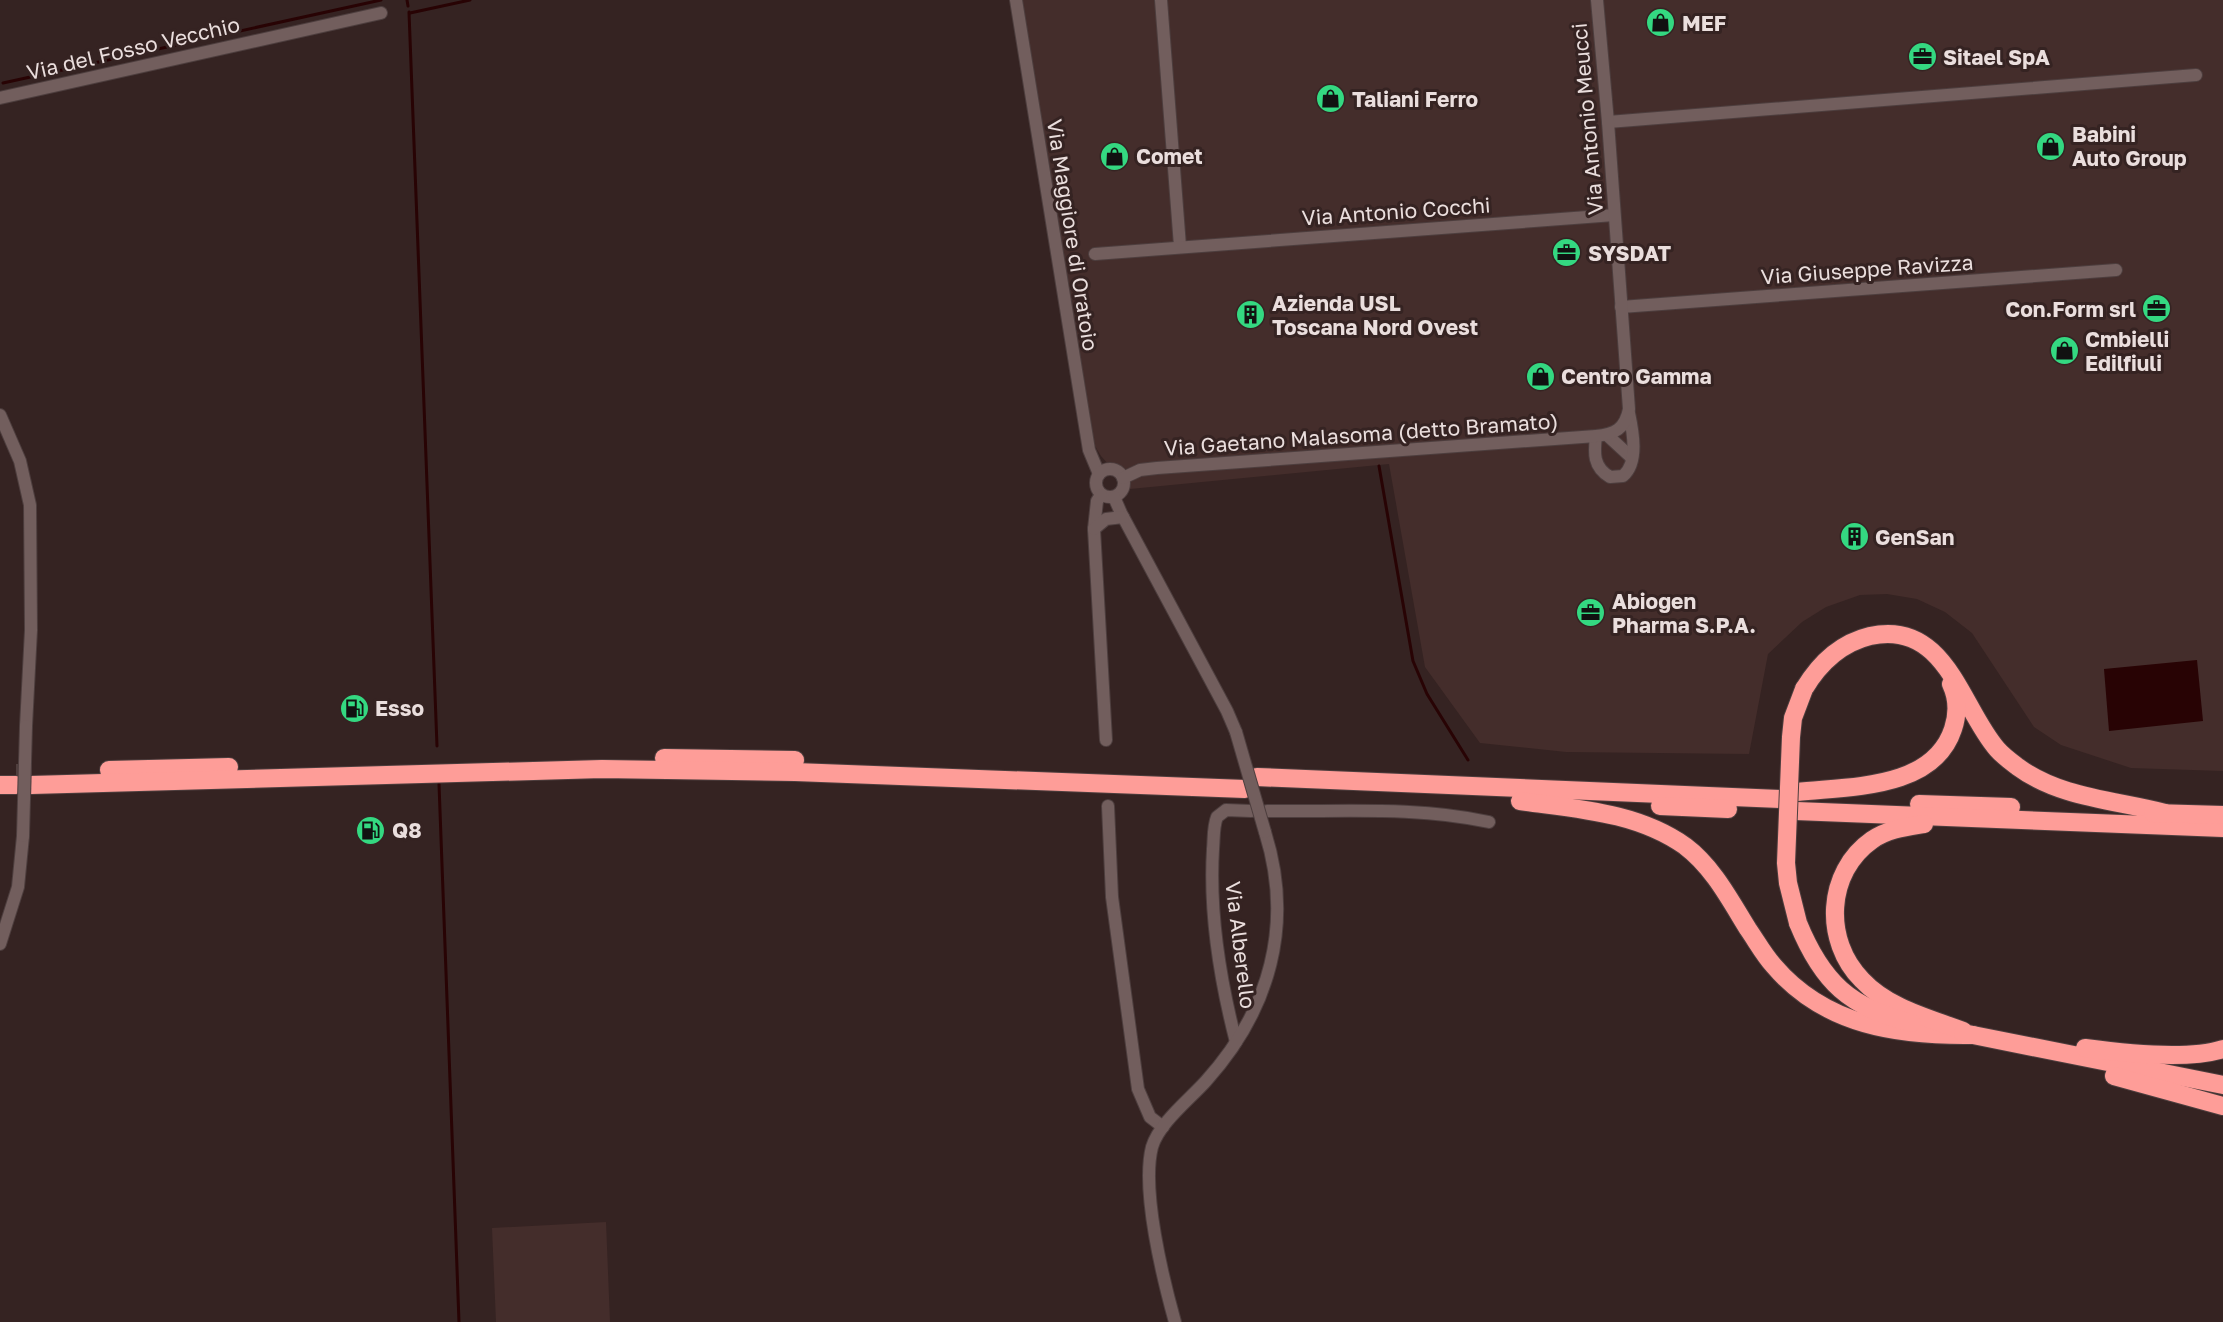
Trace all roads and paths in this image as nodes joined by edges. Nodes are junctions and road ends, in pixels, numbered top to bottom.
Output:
1 (1016, 0) edge
2 (1161, 0) edge
3 (1597, 0) edge
4 (381, 13) dead end
5 (2196, 75) dead end
6 (0, 98) edge
7 (1608, 122) junction
8 (1614, 215) junction
9 (1180, 246) junction
10 (1095, 254) dead end
11 (2116, 270) dead end
12 (1621, 307) junction
13 (1629, 410) junction
14 (0, 415) edge
15 (1602, 435) junction
16 (1632, 458) junction
17 (1099, 474) junction
18 (1123, 478) junction
19 (1101, 495) junction
20 (1114, 497) junction
21 (1123, 517) junction
22 (1094, 529) junction
23 (1941, 661) junction
24 (1106, 740) dead end
25 (16, 779) tunnel mouth
26 (1251, 783) junction
27 (1520, 801) junction
28 (1789, 801) junction
29 (1107, 806) dead end
30 (1251, 811) dead end
31 (1267, 811) dead end
32 (2165, 813) junction
33 (2223, 815) edge
34 (1979, 819) junction
35 (2183, 820) junction
36 (1490, 822) dead end
37 (2223, 828) edge
38 (0, 944) edge
39 (1973, 1035) junction
40 (1236, 1042) junction
41 (2021, 1046) junction
42 (2223, 1049) edge
43 (2223, 1085) edge
44 (2223, 1106) edge
45 (1163, 1127) junction
46 (1175, 1322) edge

1 - 17 street, Via Maggiore di Oratoio
2 - 9 street
3 - 7 street, Via Antonio Meucci
4 - 6 street, Via del Fosso Vecchio
5 - 7 street
7 - 8 street, Via Antonio Meucci
8 - 9 street, Via Antonio Cocchi
8 - 12 street, Via Antonio Meucci
9 - 10 street, Via Antonio Cocchi
11 - 12 street, Via Giuseppe Ravizza
12 - 13 street, Via Antonio Meucci
13 - 15 street
13 - 16 street, Via Antonio Meucci
14 - 38 street, bridge
15 - 16 street
15 - 16 street
15 - 18 street, Via Gaetano Malasoma (detto Bramato)
17 - 18 street
17 - 19 street, Via Maggiore di Oratoio
18 - 20 street
19 - 20 street
19 - 22 street, Via Maggiore di Oratoio
20 - 21 street
21 - 22 street
21 - 40 street, bridge
22 - 24 street, Via Maggiore di Oratoio
23 - 28 highway
23 - 32 highway
23 - 39 highway, bridge
25 - 26 highway
26 - 27 highway
26 - 28 highway
27 - 28 highway
27 - 39 highway
28 - 32 highway
28 - 34 highway
29 - 45 street
30 - 40 street, Via Alberello
31 - 36 street
32 - 35 highway
33 - 35 highway
34 - 35 highway
34 - 39 highway
35 - 37 highway
39 - 41 highway
40 - 45 street
41 - 42 highway
41 - 43 highway
41 - 44 highway
45 - 46 street

